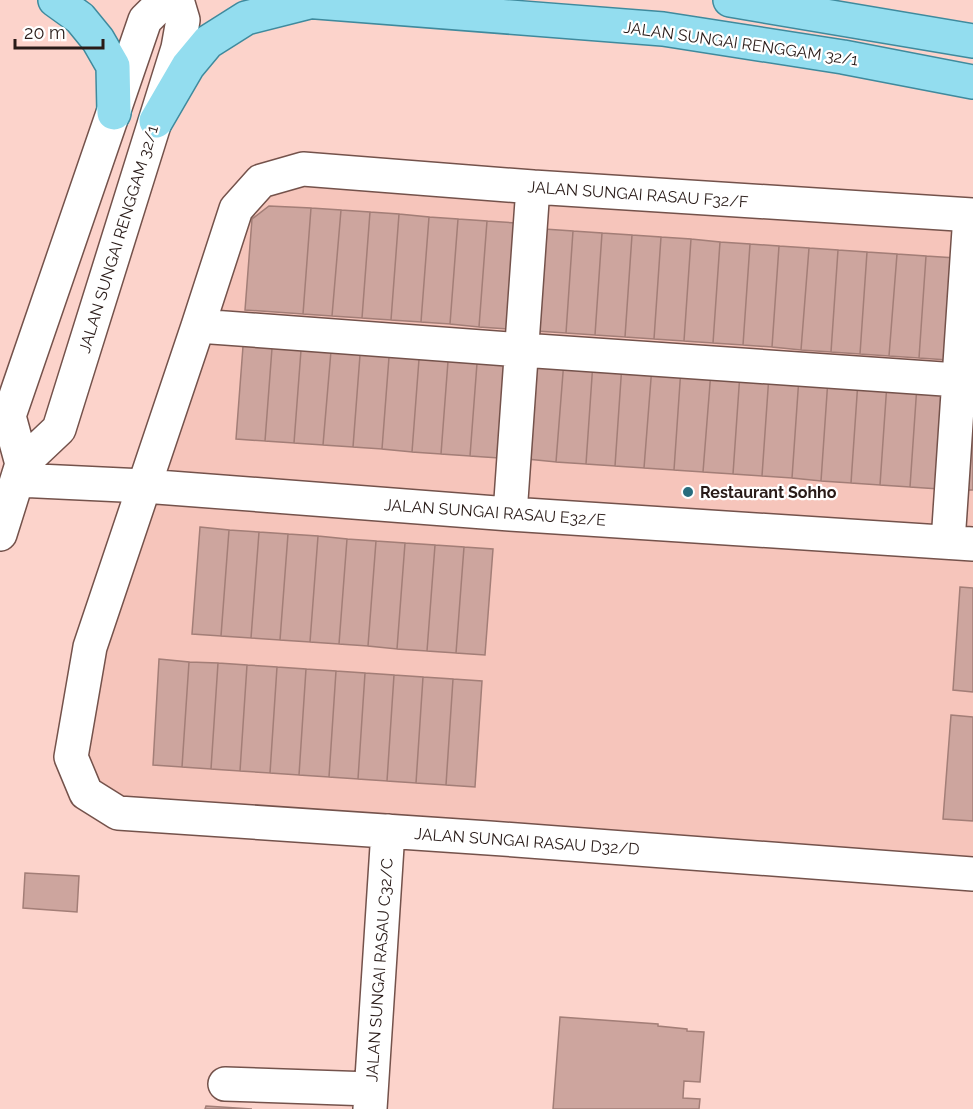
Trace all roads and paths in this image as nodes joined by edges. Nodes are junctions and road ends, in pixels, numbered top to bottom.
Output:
1 (55, 0) edge
2 (165, 0) edge
3 (177, 0) edge
4 (730, 0) edge
5 (302, 1) edge
6 (973, 41) edge
7 (973, 82) edge
8 (114, 113) junction
9 (156, 121) junction
10 (533, 187) junction
11 (972, 215) edge
12 (198, 326) junction
13 (522, 350) junction
14 (966, 381) edge
15 (19, 472) junction
16 (144, 486) junction
17 (510, 514) junction
18 (0, 534) edge
19 (961, 543) edge
20 (388, 831) junction
21 (973, 874) edge
22 (225, 1084) dead end
23 (370, 1099) edge

1 - 8 main road
2 - 8 street
3 - 9 street, JALAN SUNGAI RENGGAM 32/1
4 - 6 main road
5 - 7 main road, JALAN SUNGAI RENGGAM 32/1
5 - 9 main road, JALAN SUNGAI RENGGAM 32/1
8 - 15 street
9 - 15 street, JALAN SUNGAI RENGGAM 32/1
10 - 11 street, JALAN SUNGAI RASAU F32/F
10 - 12 street, JALAN SUNGAI RASAU F32/F
10 - 13 street
11 - 14 street
12 - 13 street
12 - 16 street
13 - 14 street
13 - 17 street
14 - 19 street
15 - 16 street, JALAN SUNGAI RASAU E32/E
15 - 18 street, JALAN SUNGAI RENGGAM 32/1
16 - 17 street, JALAN SUNGAI RASAU E32/E
16 - 20 street, JALAN SUNGAI RASAU D32/D
17 - 19 street, JALAN SUNGAI RASAU E32/E
20 - 21 street, JALAN SUNGAI RASAU D32/D
20 - 23 street, JALAN SUNGAI RASAU C32/C
22 - 23 street

